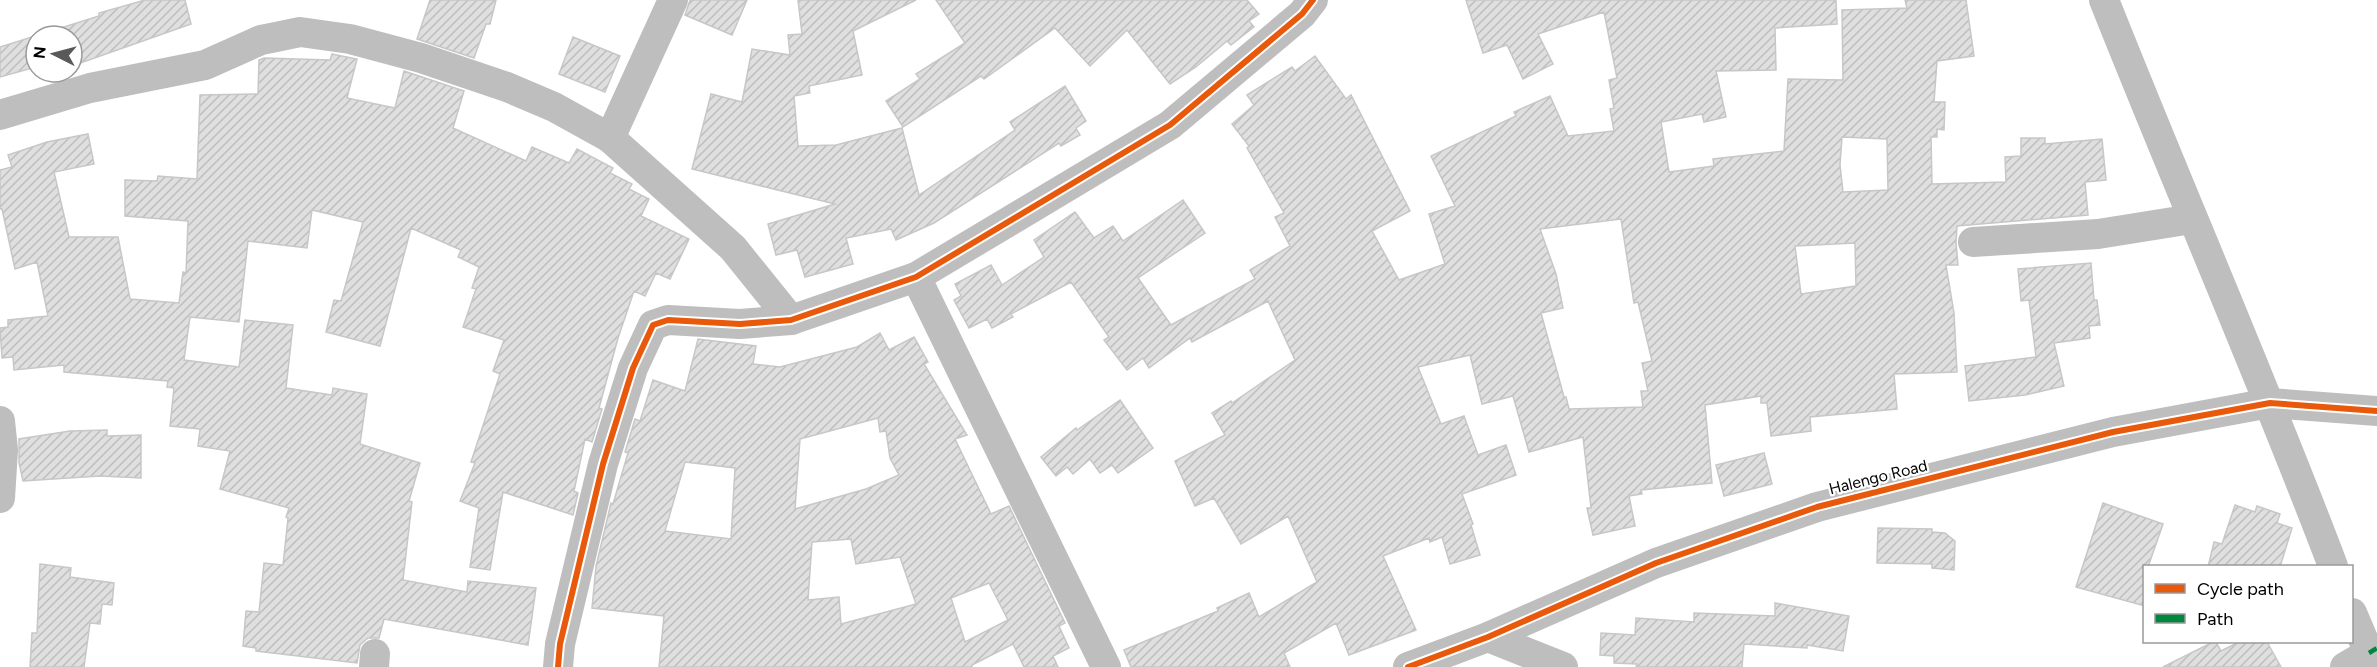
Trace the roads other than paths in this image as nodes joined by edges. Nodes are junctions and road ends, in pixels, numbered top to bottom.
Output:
1 (673, 0) edge
2 (1313, 0) edge
3 (2104, 0) edge
4 (0, 115) edge
5 (610, 138) junction
6 (2192, 219) junction
7 (1973, 242) dead end
8 (916, 277) junction
9 (791, 320) junction
10 (2270, 404) junction
11 (2377, 411) edge
12 (0, 421) edge
13 (0, 498) edge
14 (2332, 565) edge
15 (2353, 617) edge
16 (1488, 637) junction
17 (2363, 662) edge
18 (558, 667) edge
19 (1106, 667) edge
20 (1408, 667) edge
21 (1563, 667) edge

1 - 5 street
2 - 8 street
3 - 6 street
4 - 5 street
5 - 9 street
6 - 7 street
6 - 10 street
8 - 9 street
8 - 19 street
9 - 18 street
10 - 11 street, Halengo Road
10 - 14 street
10 - 16 street, Halengo Road
12 - 13 street
15 - 17 street
16 - 20 street, Halengo Road
16 - 21 street

